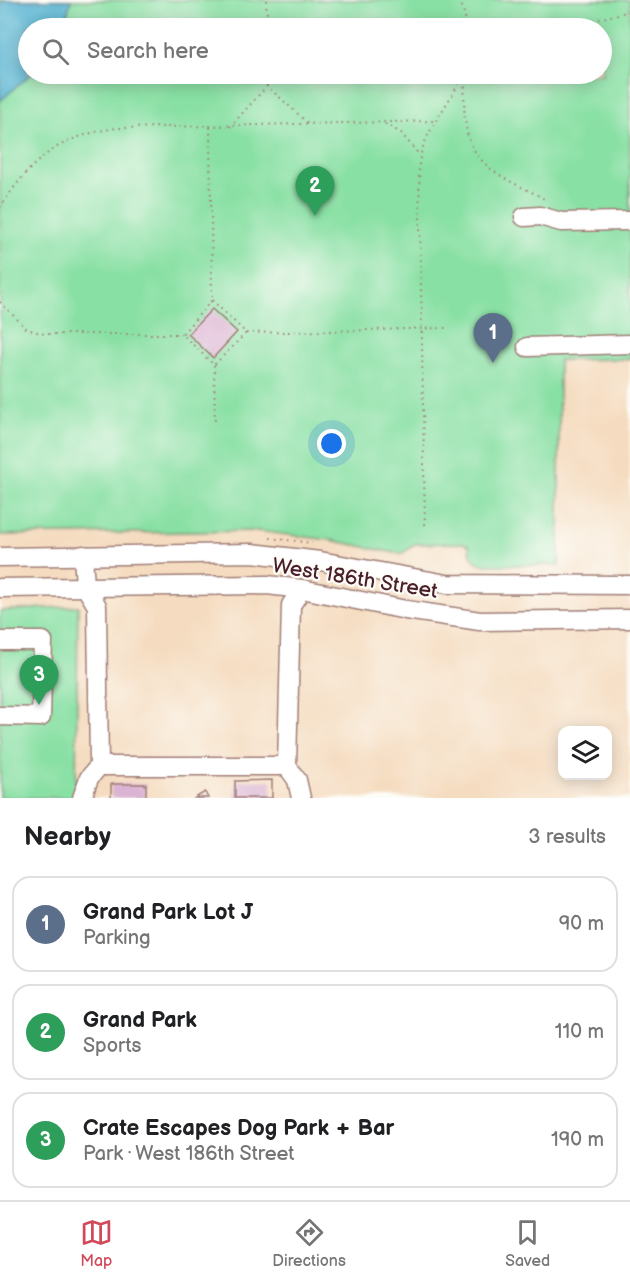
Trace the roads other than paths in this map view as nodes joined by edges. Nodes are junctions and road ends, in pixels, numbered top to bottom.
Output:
1 (524, 217) dead end
2 (630, 220) edge
3 (630, 345) edge
4 (527, 347) dead end
5 (83, 555) junction
6 (0, 557) edge
7 (630, 585) edge
8 (85, 586) junction
9 (0, 588) edge
10 (302, 589) junction
11 (630, 619) edge
12 (0, 641) edge
13 (0, 716) edge
14 (99, 766) junction
15 (287, 766) junction
16 (82, 798) edge
17 (301, 798) edge

1 - 2 street
3 - 4 street
5 - 6 street, West 186th Street
5 - 7 street, West 186th Street
5 - 8 street
8 - 9 street, West 186th Street
8 - 10 street, West 186th Street
8 - 14 street
10 - 11 street, West 186th Street
10 - 15 street
12 - 13 street
14 - 15 street
14 - 16 street
15 - 17 street

